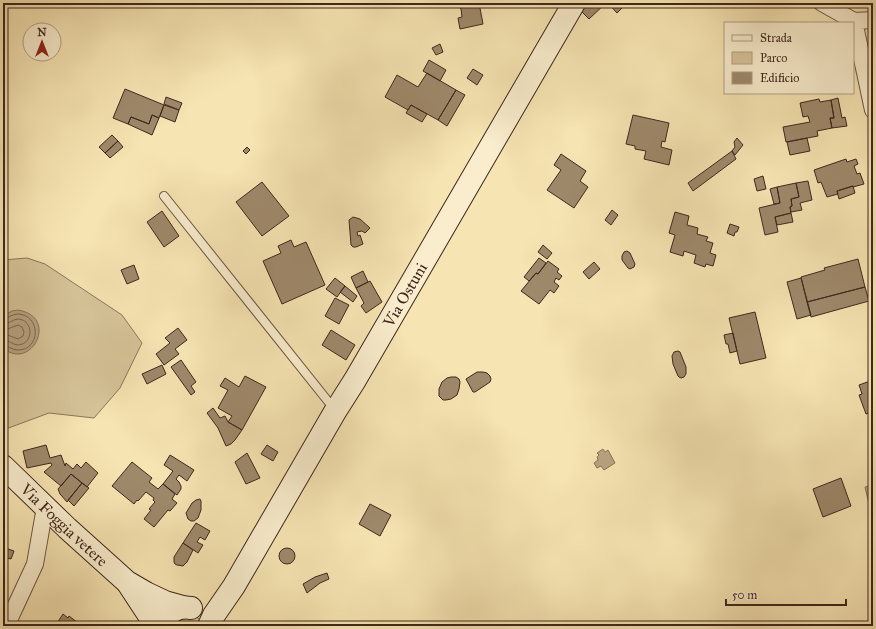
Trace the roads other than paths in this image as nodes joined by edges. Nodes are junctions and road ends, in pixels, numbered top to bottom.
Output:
1 (574, 3) edge
2 (822, 3) edge
3 (873, 20) edge
4 (854, 21) junction
5 (873, 110) edge
6 (164, 196) dead end
7 (336, 410) junction
8 (3, 466) edge
9 (45, 507) junction
10 (127, 582) junction
11 (199, 617) edge
12 (7, 626) edge
13 (156, 626) edge
14 (163, 626) edge

1 - 7 main road, Via Ostuni
2 - 4 street
3 - 4 street
4 - 5 street
6 - 7 lane
7 - 11 main road, Via Ostuni
8 - 9 main road, Via Foggia vetere
9 - 10 main road, Via Foggia vetere
9 - 12 street
10 - 11 main road
10 - 13 main road
11 - 14 main road

